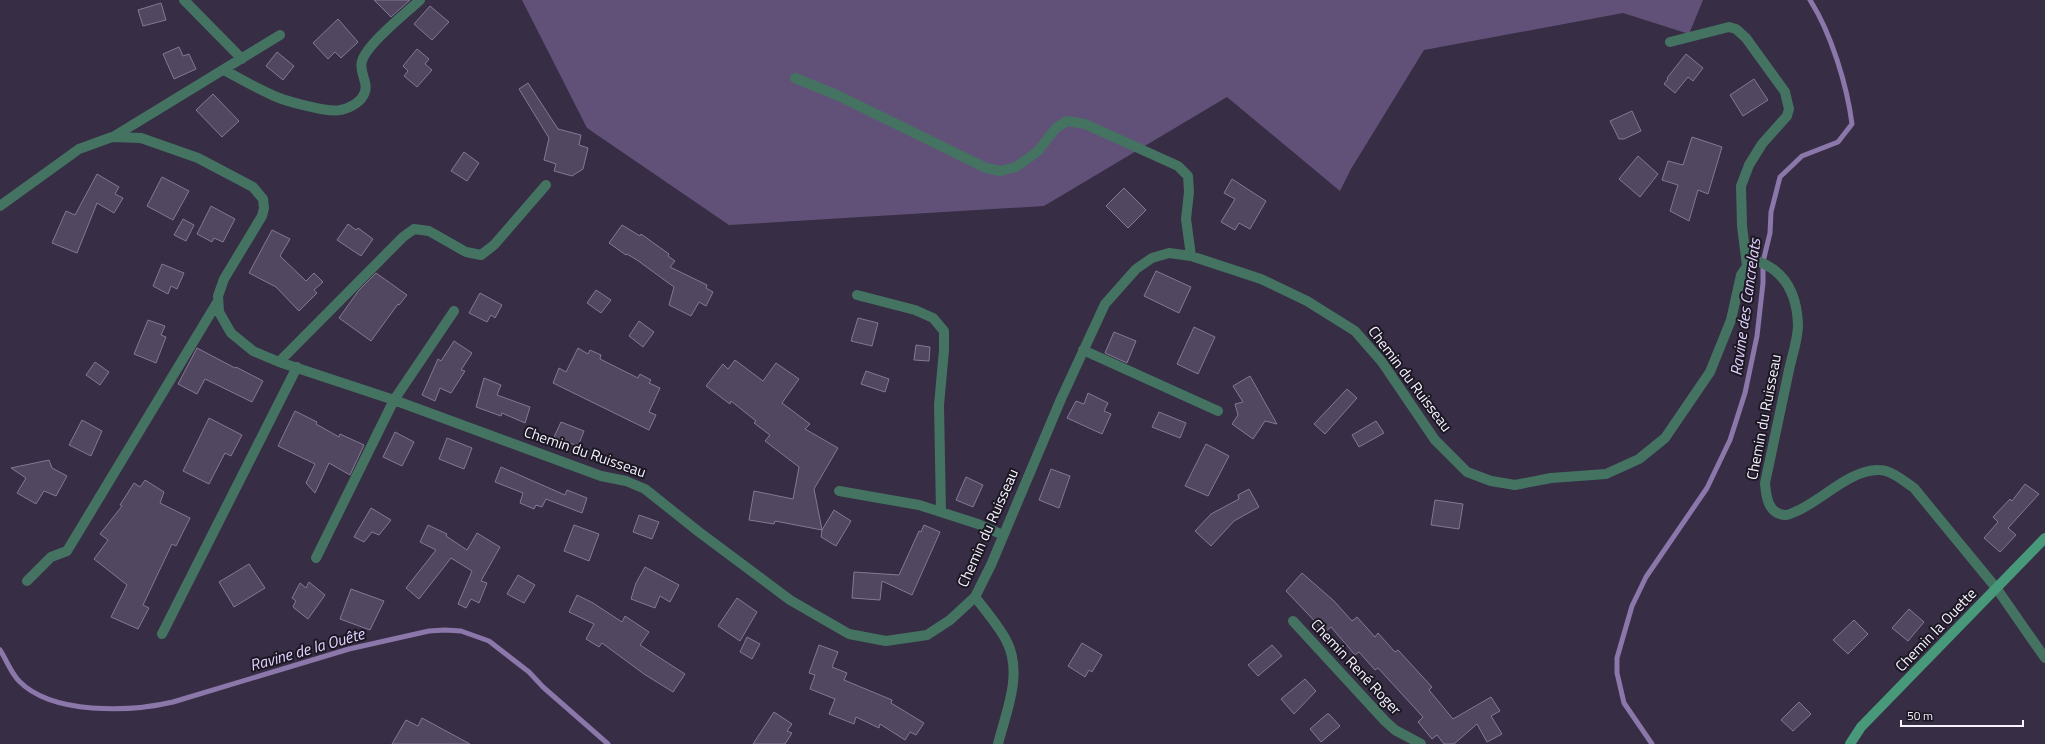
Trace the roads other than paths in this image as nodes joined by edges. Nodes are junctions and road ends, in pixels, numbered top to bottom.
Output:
1 (184, 0) edge
2 (420, 0) edge
3 (280, 35) dead end
4 (1670, 42) dead end
5 (242, 59) junction
6 (224, 70) junction
7 (795, 78) dead end
8 (112, 137) junction
9 (546, 185) dead end
10 (0, 206) edge
11 (1191, 256) junction
12 (1747, 266) junction
13 (857, 295) dead end
14 (218, 301) junction
15 (454, 311) dead end
16 (1083, 350) junction
17 (279, 362) junction
18 (297, 367) junction
19 (394, 400) junction
20 (1218, 411) dead end
21 (839, 491) dead end
22 (941, 512) junction
23 (1003, 535) junction
24 (2045, 538) edge
25 (316, 558) dead end
26 (27, 581) dead end
27 (1997, 589) junction
28 (975, 597) junction
29 (1293, 621) dead end
30 (162, 634) dead end
31 (2045, 658) edge
32 (998, 744) edge
33 (1421, 744) edge
34 (1850, 744) edge

1 - 5 street
2 - 6 street
3 - 5 street
4 - 12 street
5 - 6 street
6 - 8 street
7 - 11 street
8 - 10 street
8 - 14 street
9 - 17 street
11 - 12 street, Chemin du Ruisseau
11 - 16 street, Chemin du Ruisseau
12 - 27 street, Chemin du Ruisseau
13 - 22 street
14 - 17 street, Chemin du Ruisseau
14 - 26 street
15 - 19 street
16 - 20 street
16 - 23 street, Chemin du Ruisseau
17 - 18 street, Chemin du Ruisseau
18 - 19 street, Chemin du Ruisseau
18 - 30 street
19 - 25 street
19 - 28 street, Chemin du Ruisseau
21 - 22 street
22 - 23 street
23 - 28 street, Chemin du Ruisseau
24 - 27 street, Chemin la Ouette
27 - 31 street
27 - 34 street, Chemin la Ouette
28 - 32 street
29 - 33 street, Chemin René Roger

